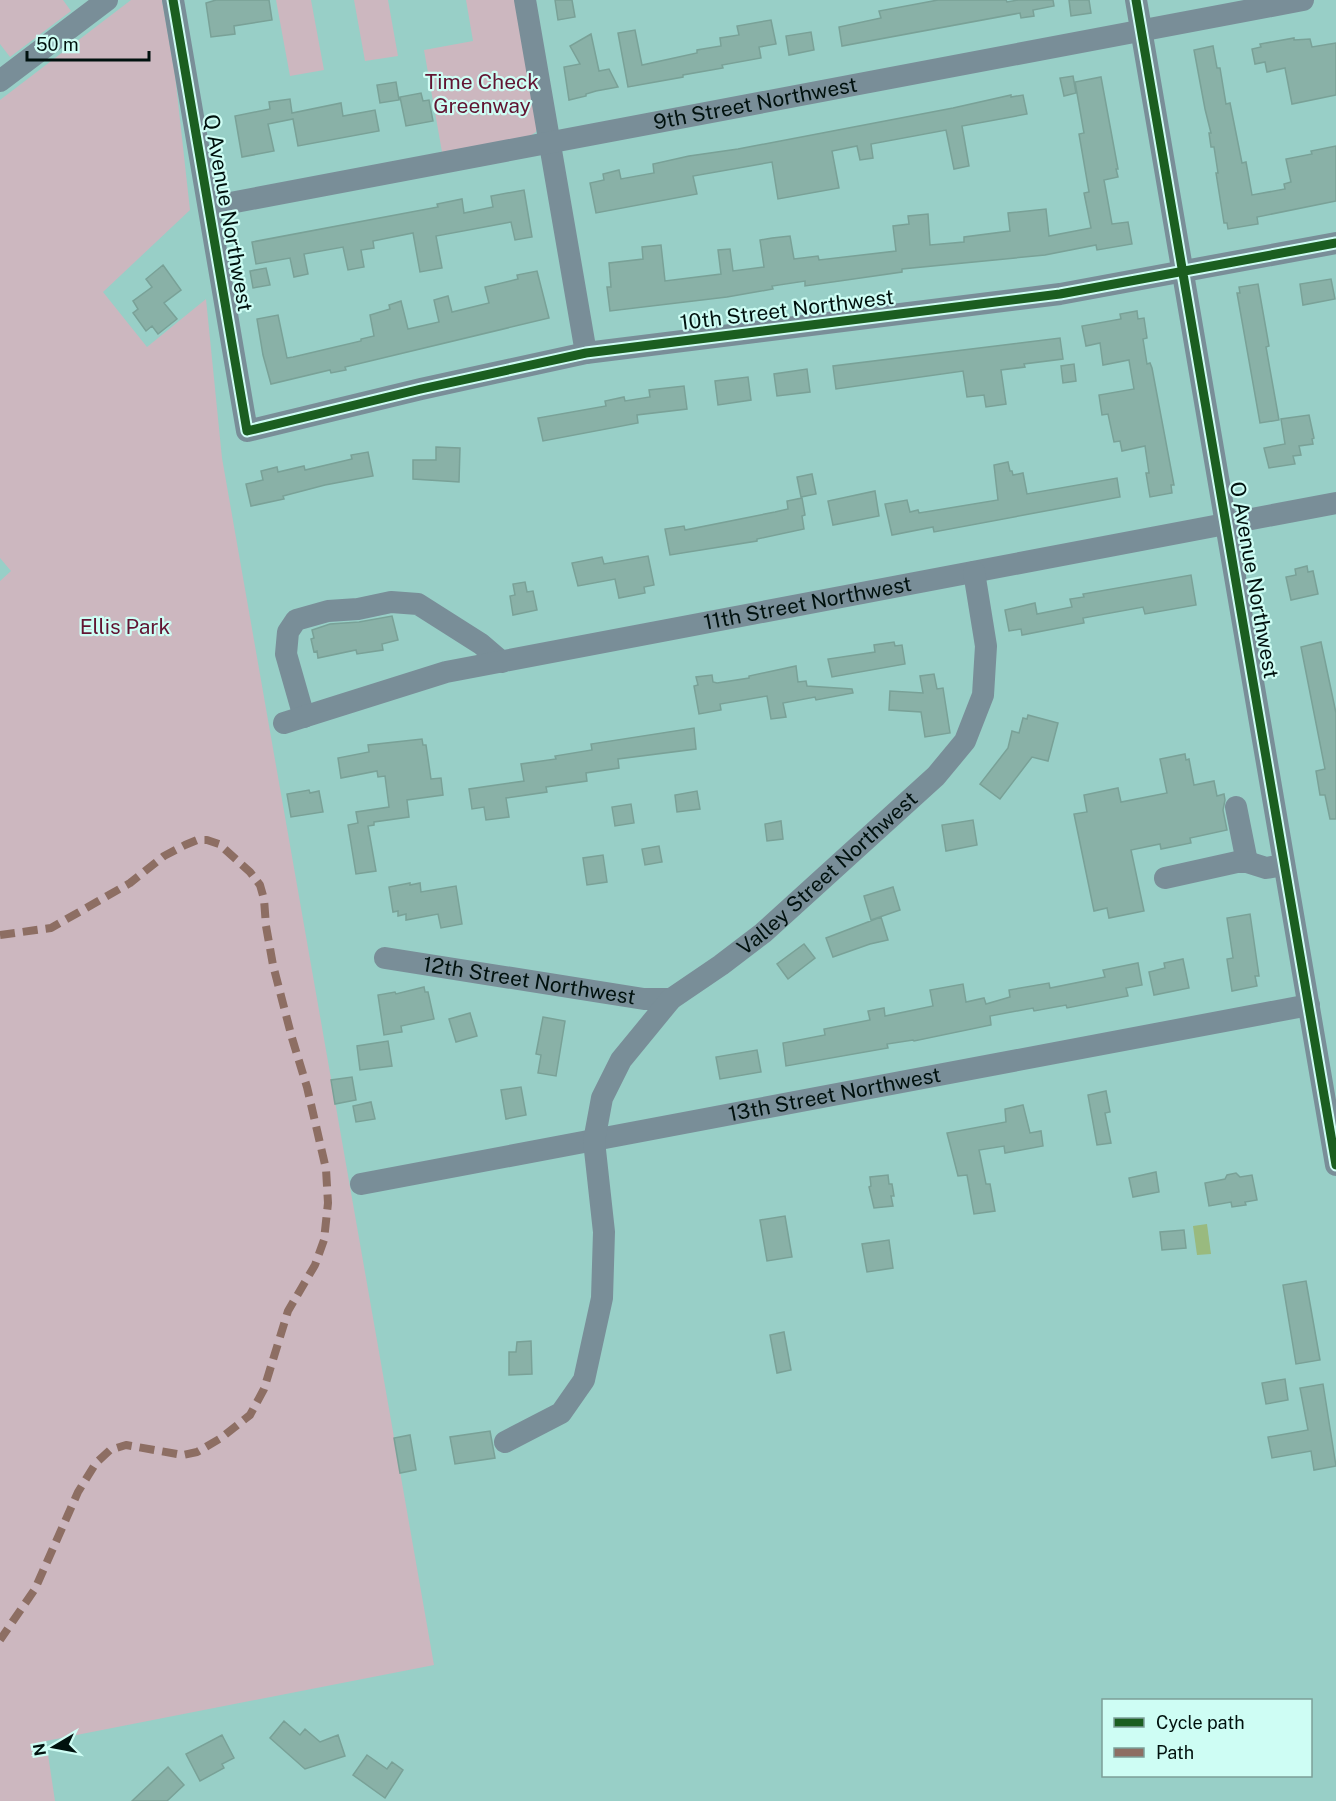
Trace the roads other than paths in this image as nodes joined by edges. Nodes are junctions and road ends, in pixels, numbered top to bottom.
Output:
1 (107, 0) edge
2 (173, 0) edge
3 (525, 0) edge
4 (1136, 0) edge
5 (1304, 0) edge
6 (1141, 30) junction
7 (0, 81) edge
8 (549, 143) junction
9 (208, 207) junction
10 (1336, 243) edge
11 (1182, 272) junction
12 (586, 353) junction
13 (247, 431) joint
14 (1336, 502) edge
15 (1226, 523) junction
16 (974, 572) junction
17 (502, 662) junction
18 (1236, 807) dead end
19 (1247, 862) junction
20 (1284, 865) junction
21 (1165, 878) dead end
22 (385, 958) dead end
23 (671, 999) junction
24 (1308, 1005) junction
25 (594, 1141) junction
26 (1336, 1165) edge
27 (361, 1184) dead end
28 (505, 1442) dead end

1 - 7 street
2 - 9 street, Q Avenue Northwest
3 - 8 street
4 - 6 street, O Avenue Northwest
5 - 6 street, 9th Street Northwest
6 - 8 street, 9th Street Northwest
6 - 11 street, O Avenue Northwest
8 - 9 street, 9th Street Northwest
8 - 12 street
9 - 13 street, Q Avenue Northwest
10 - 11 street, 10th Street Northwest
11 - 12 street, 10th Street Northwest
11 - 15 street, O Avenue Northwest
12 - 13 street, 10th Street Northwest
14 - 15 street, 11th Street Northwest
15 - 16 street, 11th Street Northwest
15 - 20 street, O Avenue Northwest
16 - 17 street, 11th Street Northwest
16 - 23 street, Valley Street Northwest
17 - 17 street, 11th Street Northwest
18 - 19 street
19 - 20 street
19 - 21 street
20 - 24 street, O Avenue Northwest
22 - 23 street, 12th Street Northwest
23 - 25 street, Valley Street Northwest
24 - 25 street, 13th Street Northwest
24 - 26 street, O Avenue Northwest
25 - 27 street, 13th Street Northwest
25 - 28 street, Valley Street Northwest

